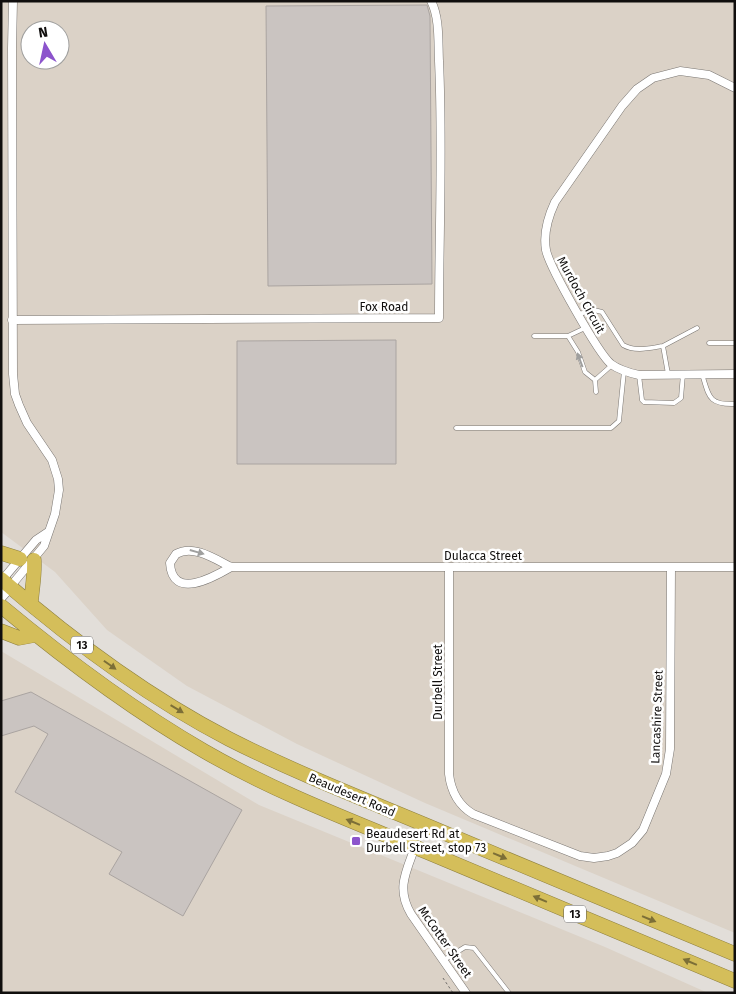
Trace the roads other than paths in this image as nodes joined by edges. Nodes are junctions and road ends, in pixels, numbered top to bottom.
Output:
1 (13, 1) edge
2 (431, 1) edge
3 (735, 88) edge
4 (579, 314) junction
5 (12, 320) junction
6 (586, 328) junction
7 (697, 328) dead end
8 (534, 336) dead end
9 (568, 336) junction
10 (709, 343) dead end
11 (735, 343) edge
12 (663, 346) junction
13 (612, 365) junction
14 (624, 371) junction
15 (668, 374) junction
16 (683, 374) junction
17 (702, 374) junction
18 (735, 374) edge
19 (639, 375) junction
20 (596, 380) junction
21 (596, 392) dead end
22 (735, 404) edge
23 (456, 428) dead end
24 (48, 532) junction
25 (1, 553) edge
26 (27, 559) junction
27 (231, 567) junction
28 (449, 567) junction
29 (671, 567) junction
30 (735, 567) edge
31 (3, 584) edge
32 (30, 603) junction
33 (1, 606) edge
34 (1, 631) edge
35 (35, 635) junction
36 (455, 796) joint
37 (414, 847) junction
38 (735, 954) edge
39 (444, 960) junction
40 (735, 981) edge
41 (466, 993) edge
42 (509, 993) edge

1 - 5 street
2 - 5 street, Fox Road
3 - 4 street, Murdoch Circuit
4 - 6 street, Murdoch Circuit
4 - 12 lane
5 - 24 street
6 - 9 lane
6 - 13 street, Murdoch Circuit
7 - 12 lane
8 - 9 lane
20 -> 9 lane
10 - 11 lane
12 - 15 lane
13 - 14 street, Murdoch Circuit
13 - 20 lane
14 - 19 street, Murdoch Circuit
14 - 23 lane
15 - 16 street, Murdoch Circuit
15 - 19 street, Murdoch Circuit
16 - 17 street, Murdoch Circuit
16 - 19 lane
17 - 18 street, Murdoch Circuit
17 - 22 lane
20 - 21 lane
24 - 26 street
24 - 26 street
25 - 26 highway
26 - 31 street
26 - 31 street
26 - 32 highway
27 -> 27 street, Dulacca Street
27 - 28 street, Dulacca Street
28 - 29 street, Dulacca Street
28 - 36 street, Durbell Street
29 - 30 street, Dulacca Street
29 - 36 street, Lancashire Street
31 - 32 highway, Beaudesert Road / 13
32 -> 38 highway, Beaudesert Road / 13
33 - 35 highway, Beaudesert Road / 13
34 - 35 highway
37 -> 35 highway, Beaudesert Road / 13
37 - 39 street, McCotter Street
40 -> 37 highway, Beaudesert Road / 13
39 - 41 street, McCotter Street
39 - 42 lane

